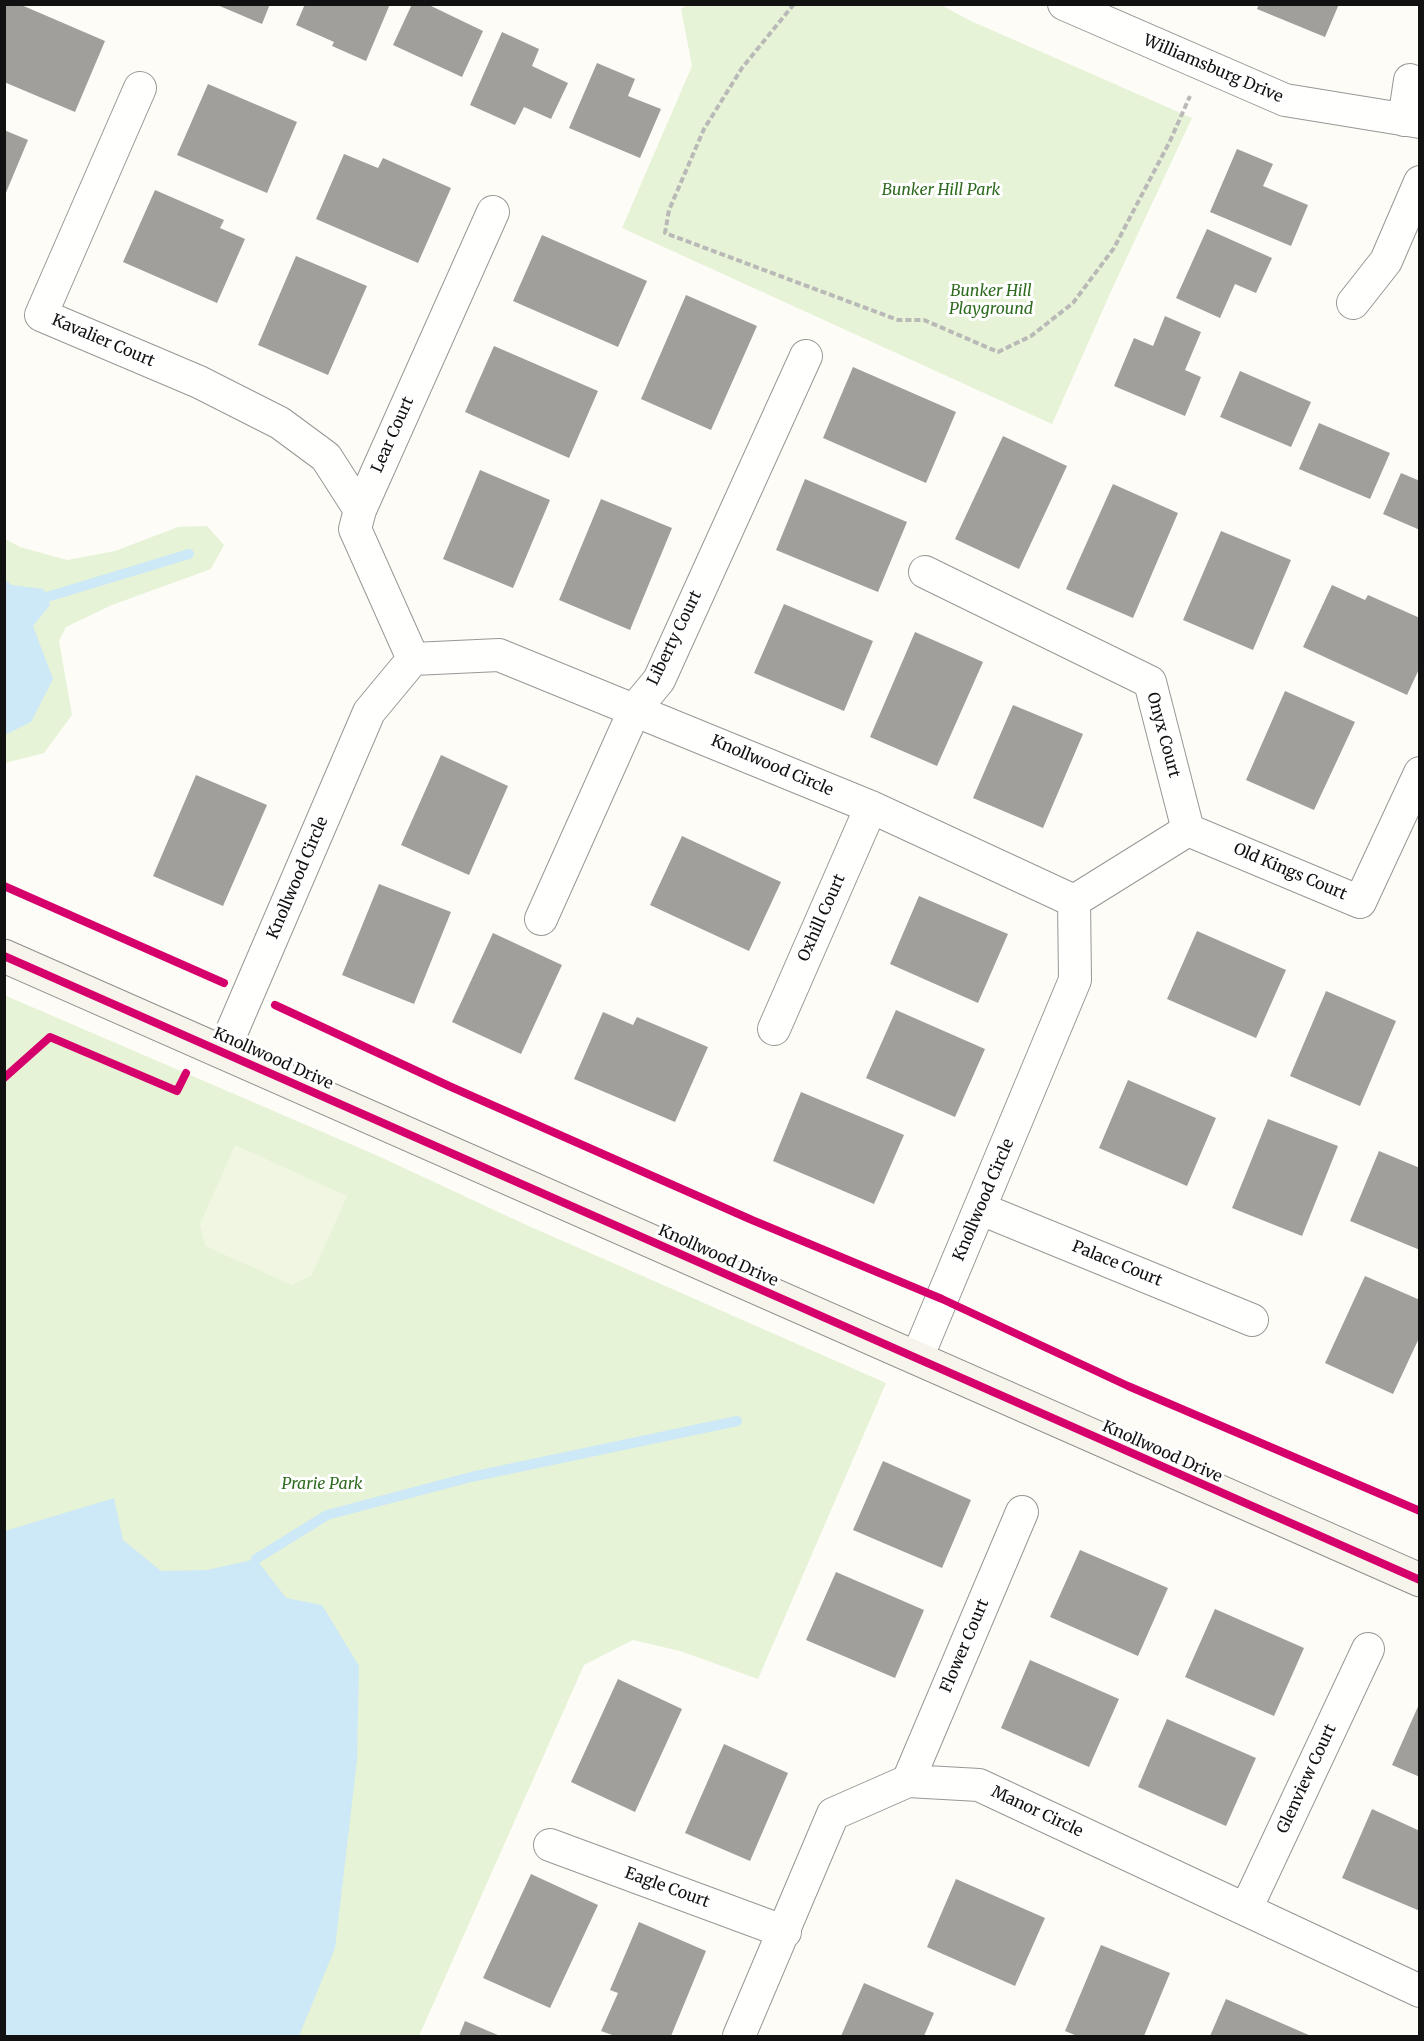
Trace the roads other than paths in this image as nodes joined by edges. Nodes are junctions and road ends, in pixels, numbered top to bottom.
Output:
1 (1064, 4) edge
2 (1410, 80) dead end
3 (140, 88) dead end
4 (1412, 121) edge
5 (1419, 182) edge
6 (493, 212) dead end
7 (1353, 303) dead end
8 (806, 356) dead end
9 (360, 510) junction
10 (925, 572) dead end
11 (413, 659) junction
12 (635, 709) junction
13 (1419, 773) edge
14 (871, 807) junction
15 (1188, 830) junction
16 (1074, 901) junction
17 (541, 919) dead end
18 (4, 956) edge
19 (774, 1029) dead end
20 (223, 1052) junction
21 (981, 1209) junction
22 (1252, 1320) dead end
23 (917, 1358) junction
24 (1022, 1512) dead end
25 (1419, 1580) edge
26 (1368, 1649) dead end
27 (908, 1781) junction
28 (550, 1845) dead end
29 (1246, 1909) junction
30 (784, 1932) junction
31 (1419, 1991) edge
32 (739, 2037) edge

1 - 4 street, Williamsburg Drive
2 - 4 street, Williamsburg Drive
3 - 9 street, Kavalier Court
5 - 7 street
6 - 9 street, Lear Court
8 - 12 street, Liberty Court
9 - 11 street, Lear Court
10 - 15 street, Onyx Court
11 - 12 street, Knollwood Circle
11 - 20 street, Knollwood Circle
12 - 14 street, Knollwood Circle
12 - 17 street, Liberty Court
13 - 15 street, Old Kings Court
14 - 16 street, Knollwood Circle
14 - 19 street, Oxhill Court
15 - 16 street
16 - 21 street, Knollwood Circle
18 - 20 street, Knollwood Drive
20 - 23 street, Knollwood Drive
21 - 22 street, Palace Court
21 - 23 street, Knollwood Circle
23 - 25 street, Knollwood Drive
24 - 27 street, Flower Court
26 - 29 street, Glenview Court
27 - 29 street, Manor Circle
27 - 30 street, Manor Circle
28 - 30 street, Eagle Court
29 - 31 street, Manor Circle
30 - 32 street, Manor Circle

